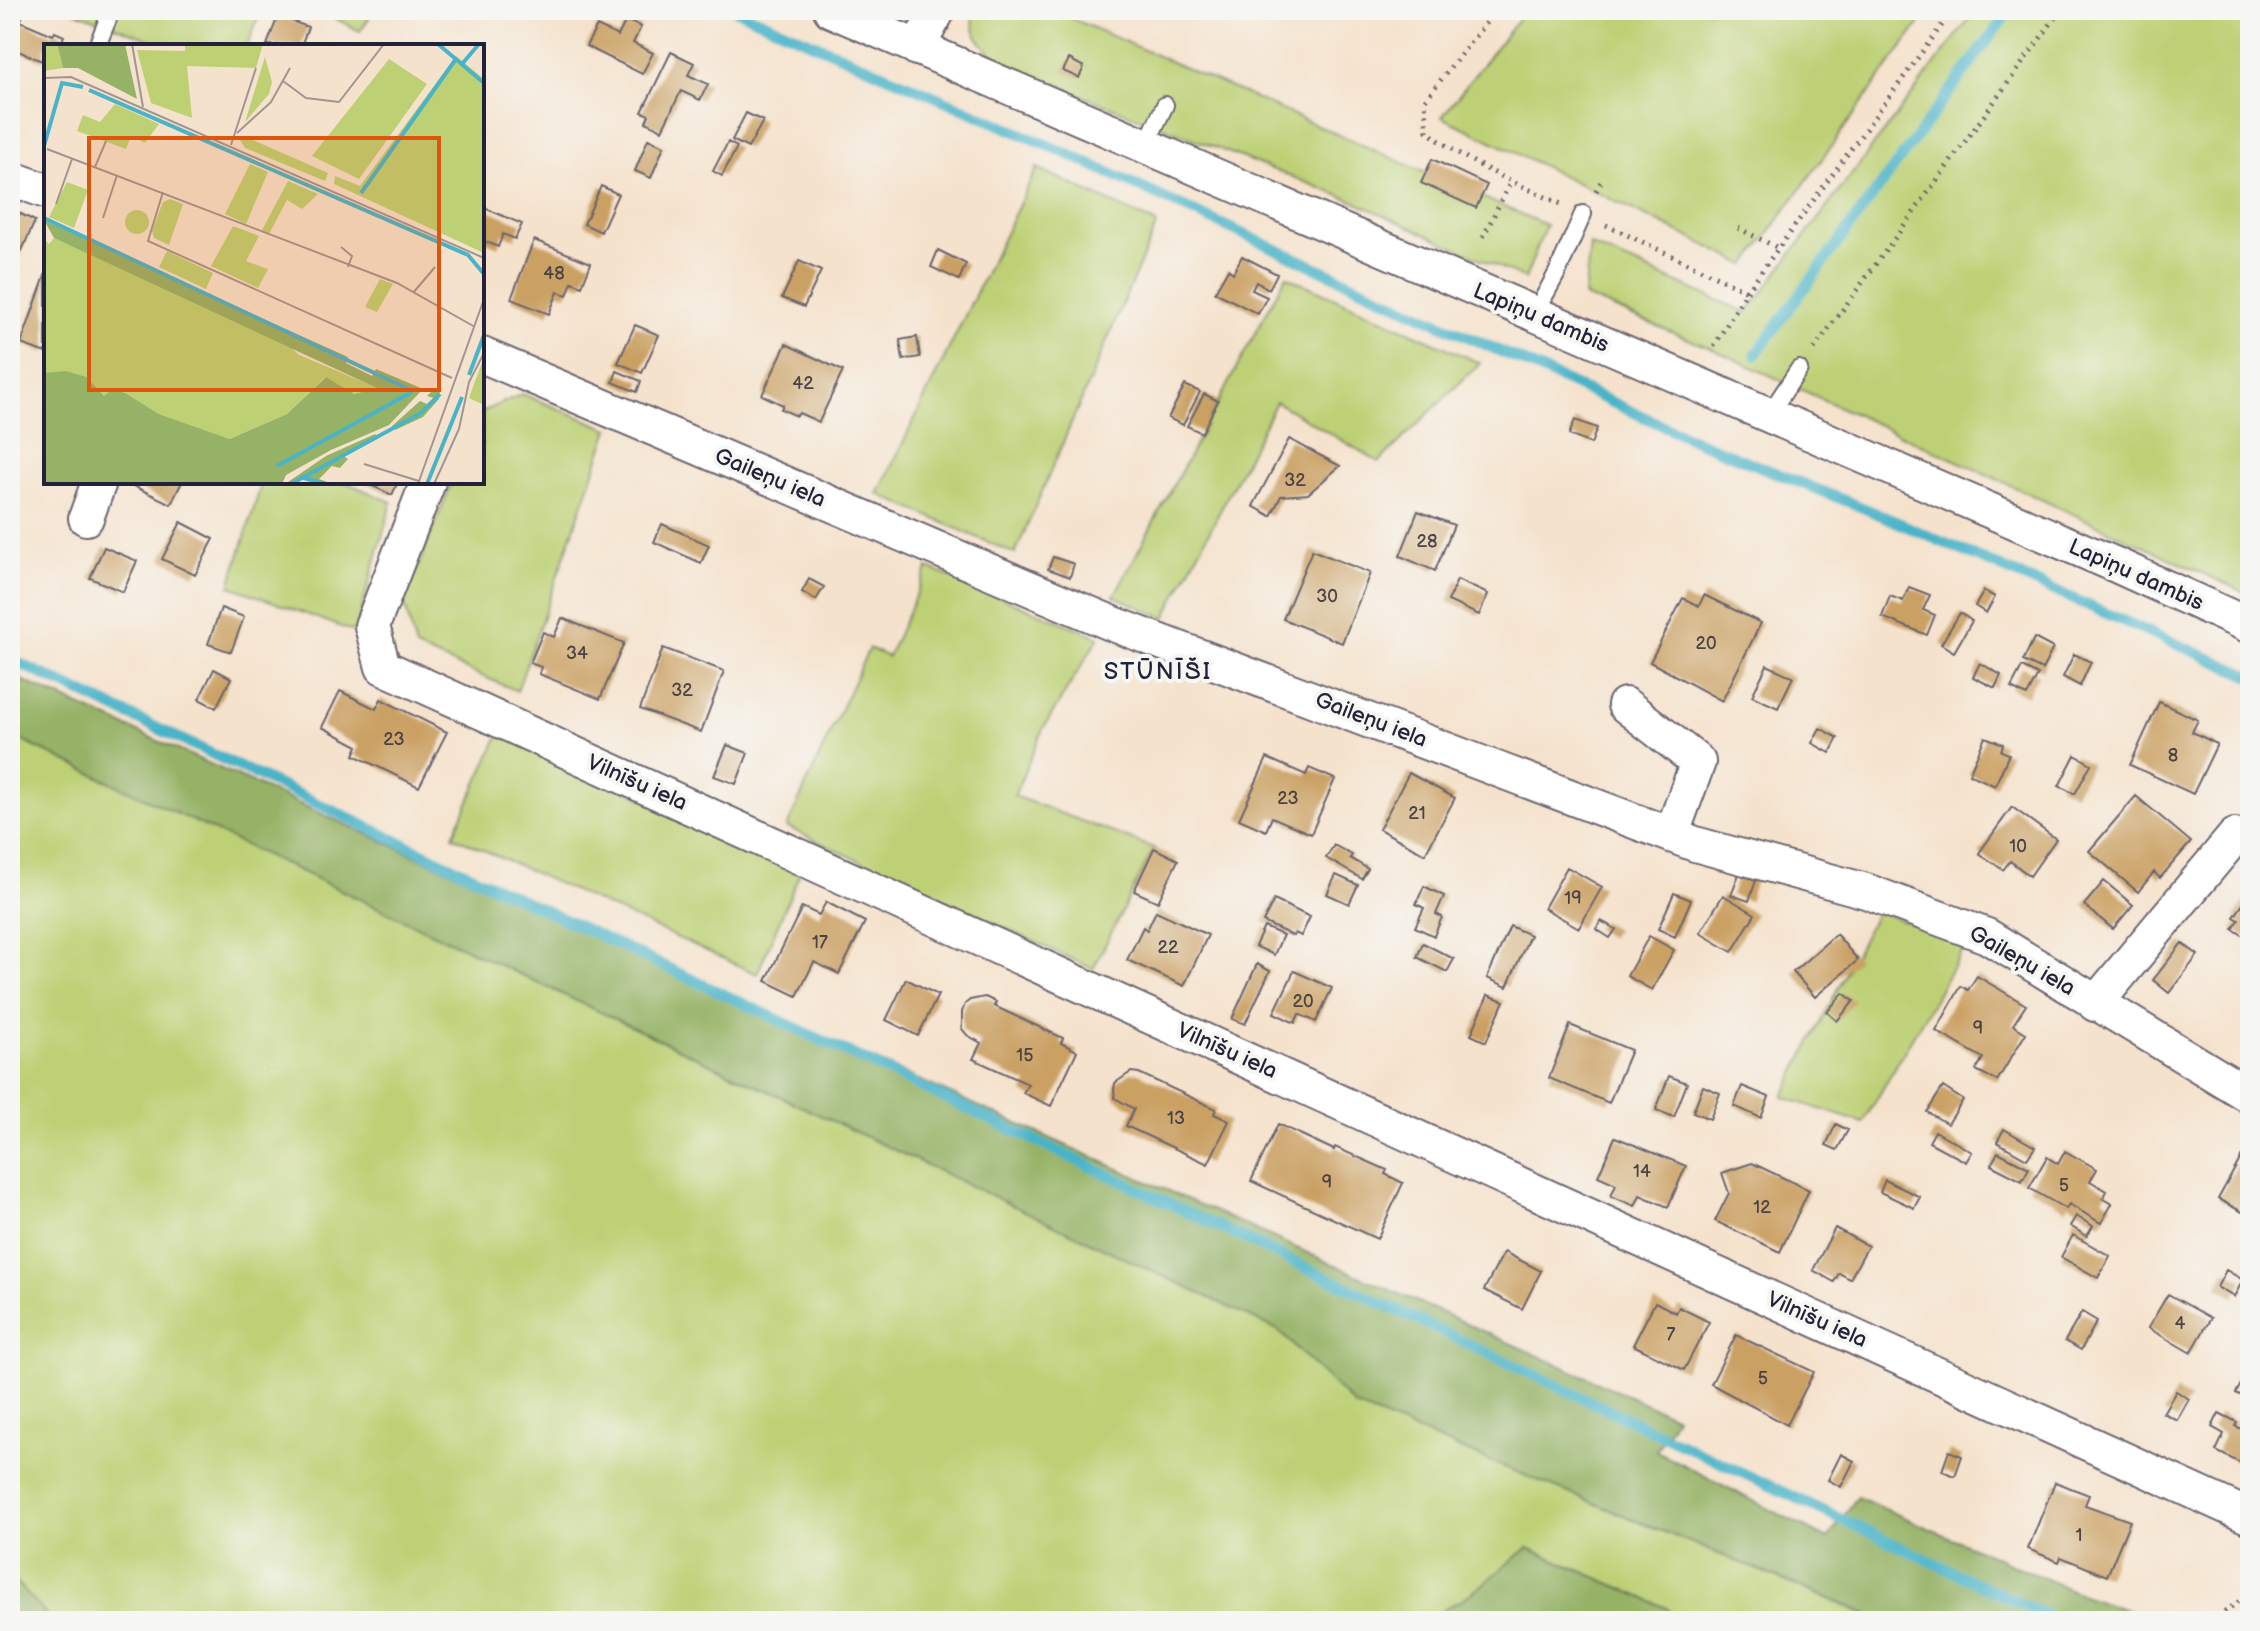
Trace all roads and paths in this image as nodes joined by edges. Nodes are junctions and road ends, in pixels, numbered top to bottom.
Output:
1 (831, 10) edge
2 (938, 10) edge
3 (1496, 10) edge
4 (1953, 10) edge
5 (2061, 10) edge
6 (108, 19) dead end
7 (98, 44) edge
8 (917, 48) junction
9 (1165, 105) dead end
10 (1440, 141) dead end
11 (1145, 147) junction
12 (1511, 181) dead end
13 (1583, 214) dead end
14 (1738, 228) dead end
15 (1483, 237) dead end
16 (1778, 248) junction
17 (1534, 315) junction
18 (1714, 346) dead end
19 (484, 356) edge
20 (1799, 369) joint
21 (1768, 416) junction
22 (98, 484) edge
23 (427, 484) edge
24 (86, 518) dead end
25 (2250, 626) edge
26 (1625, 705) dead end
27 (1672, 833) junction
28 (2235, 836) dead end
29 (2095, 1004) junction
30 (2250, 1096) edge
31 (2250, 1517) edge
32 (2250, 1594) edge
33 (2211, 1621) edge

1 - 8 street, Lapiņu dambis
2 - 8 street
3 - 10 path
4 - 16 path
5 - 20 path
6 - 7 lane
8 - 11 street, Lapiņu dambis
9 - 11 lane
11 - 17 street, Lapiņu dambis
12 - 15 path
13 - 17 lane
14 - 16 path
16 - 18 path
17 - 21 street, Lapiņu dambis
19 - 27 street, Gaileņu iela
20 - 21 lane
21 - 25 street, Lapiņu dambis
22 - 24 street
23 - 31 street, Vilnīšu iela
26 - 27 street
27 - 29 street, Gaileņu iela
28 - 29 street
29 - 30 street, Gaileņu iela
32 - 33 path

